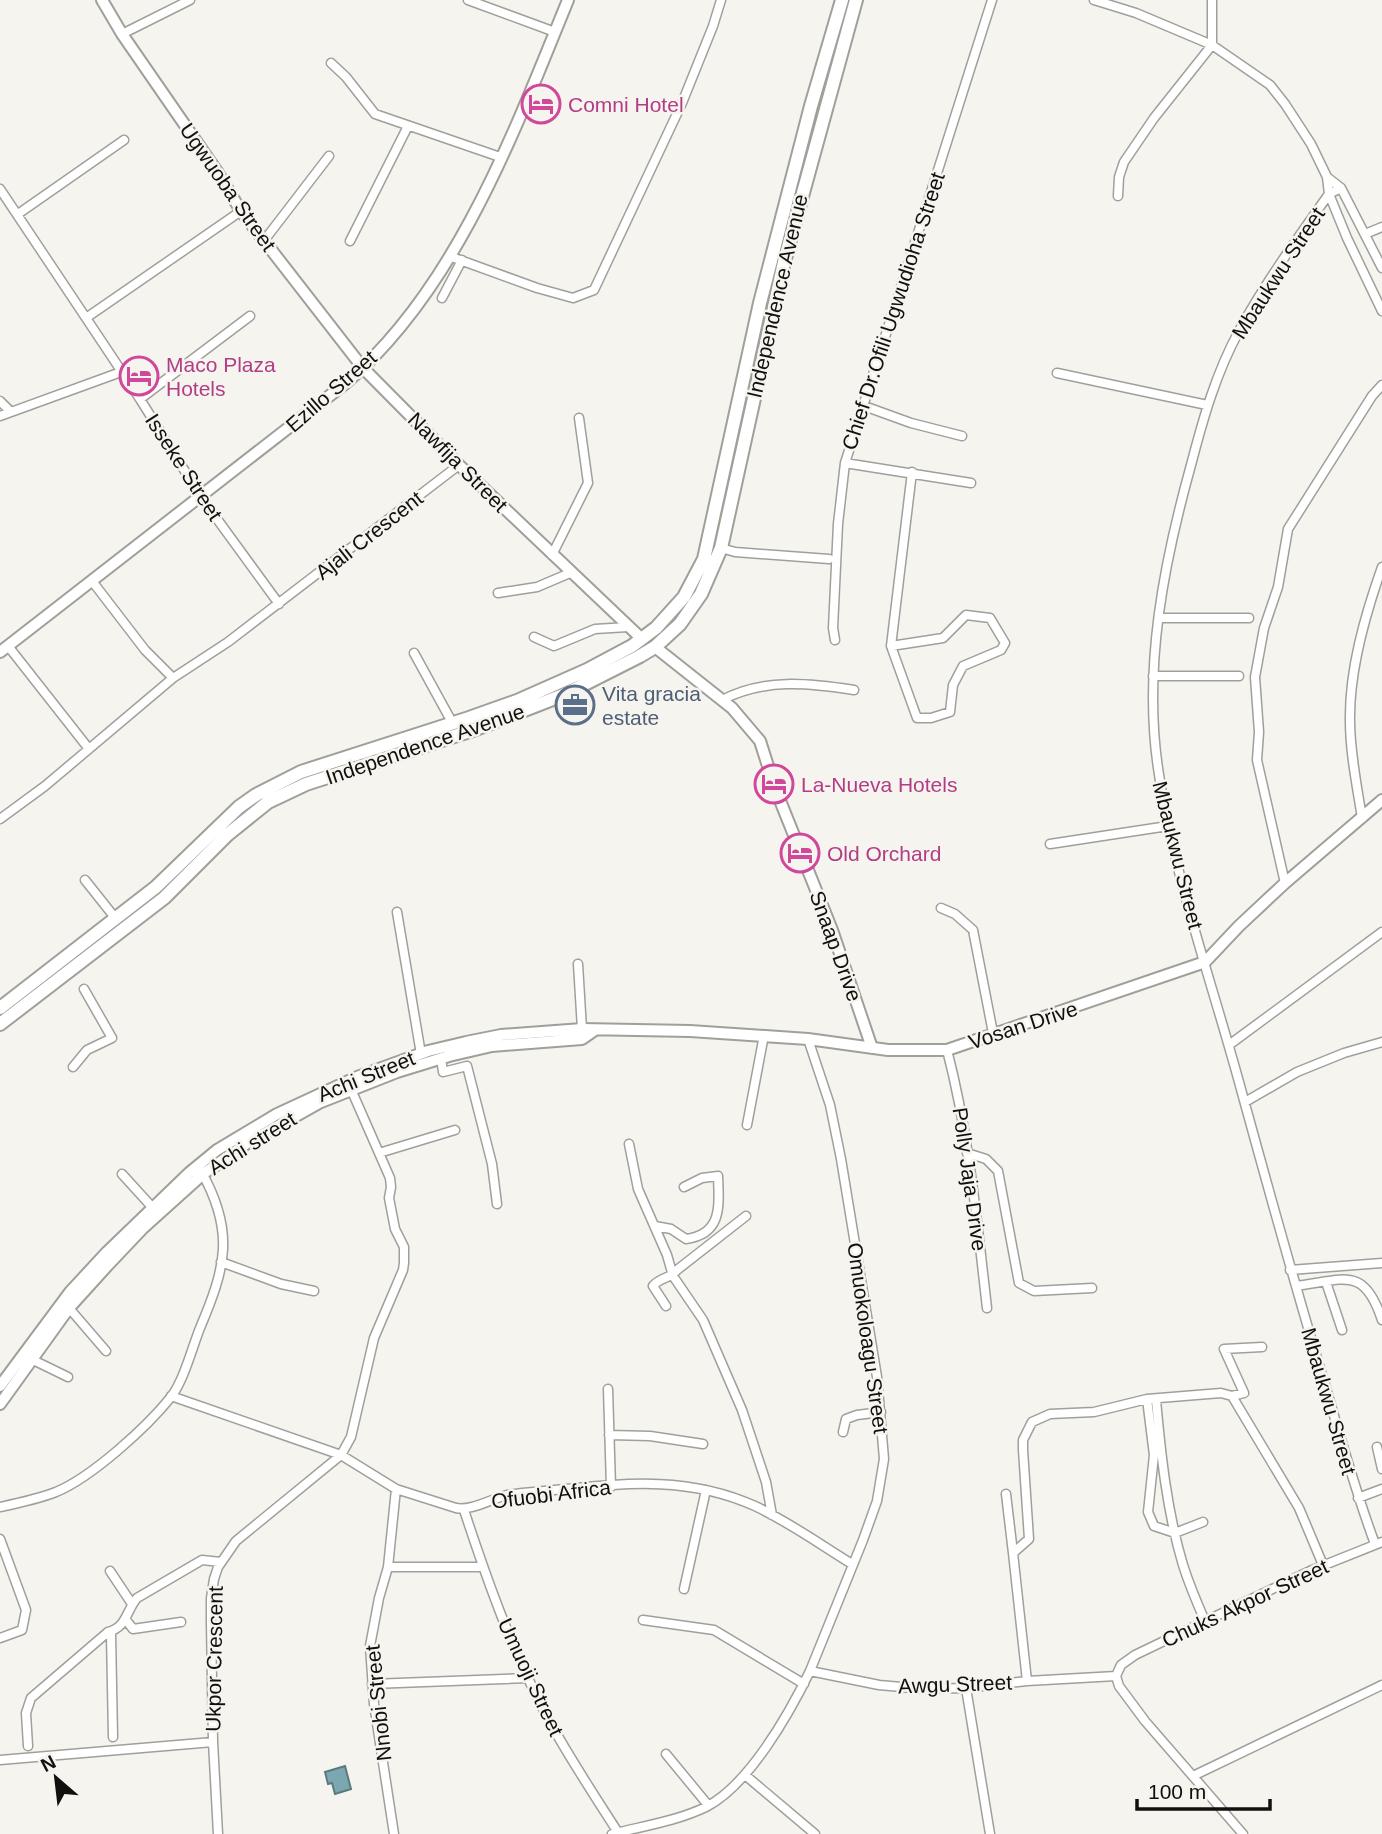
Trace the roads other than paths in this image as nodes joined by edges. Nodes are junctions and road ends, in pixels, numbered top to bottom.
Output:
1 (102, 0) edge
2 (190, 0) edge
3 (468, 0) edge
4 (568, 0) edge
5 (721, 0) edge
6 (842, 0) edge
7 (856, 0) edge
8 (992, 0) edge
9 (1094, 0) edge
10 (1212, 0) edge
11 (555, 32) junction
12 (122, 34) junction
13 (1212, 45) junction
14 (331, 63) dead end
15 (408, 126) junction
16 (124, 140) dead end
17 (329, 156) dead end
18 (500, 157) junction
19 (1326, 177) junction
20 (1341, 188) junction
21 (0, 189) edge
22 (1329, 194) junction
23 (1118, 196) dead end
24 (241, 211) junction
25 (18, 214) junction
26 (1382, 227) edge
27 (1366, 234) junction
28 (350, 241) dead end
29 (263, 242) junction
30 (449, 256) junction
31 (462, 261) junction
32 (1382, 268) edge
33 (442, 298) dead end
34 (1382, 311) edge
35 (250, 316) dead end
36 (86, 318) junction
37 (363, 368) junction
38 (121, 372) junction
39 (1057, 373) dead end
40 (1382, 385) edge
41 (140, 399) junction
42 (0, 401) edge
43 (1207, 405) junction
44 (864, 406) junction
45 (11, 412) junction
46 (0, 416) edge
47 (579, 418) dead end
48 (962, 436) dead end
49 (845, 463) junction
50 (459, 465) junction
51 (912, 472) junction
52 (971, 482) dead end
53 (201, 497) junction
54 (721, 548) junction
55 (552, 555) junction
56 (829, 559) dead end
57 (1382, 567) edge
58 (570, 573) junction
59 (92, 581) junction
60 (498, 593) dead end
61 (279, 604) junction
62 (1160, 618) junction
63 (1249, 618) dead end
64 (628, 627) junction
65 (534, 637) dead end
66 (642, 639) junction
67 (835, 640) dead end
68 (891, 646) junction
69 (655, 647) junction
70 (4, 649) edge
71 (414, 653) dead end
72 (1153, 676) junction
73 (1239, 676) dead end
74 (173, 678) junction
75 (854, 690) dead end
76 (722, 700) junction
77 (453, 723) junction
78 (471, 724) junction
79 (89, 749) junction
80 (321, 772) junction
81 (1382, 800) edge
82 (1362, 818) junction
83 (0, 819) edge
84 (1168, 826) junction
85 (1050, 844) dead end
86 (85, 880) dead end
87 (1285, 883) junction
88 (160, 892) junction
89 (941, 908) dead end
90 (397, 912) dead end
91 (116, 919) junction
92 (1382, 932) edge
93 (1205, 962) junction
94 (578, 964) dead end
95 (84, 989) dead end
96 (32, 993) junction
97 (0, 1008) edge
98 (0, 1024) edge
99 (582, 1029) junction
100 (595, 1030) junction
101 (993, 1033) junction
102 (764, 1035) junction
103 (808, 1039) junction
104 (1382, 1042) edge
105 (1229, 1045) junction
106 (872, 1048) junction
107 (947, 1050) junction
108 (421, 1054) junction
109 (441, 1058) junction
110 (73, 1066) dead end
111 (350, 1086) junction
112 (1245, 1102) junction
113 (747, 1125) dead end
114 (455, 1130) dead end
115 (629, 1144) dead end
116 (379, 1153) junction
117 (967, 1153) junction
118 (200, 1170) junction
119 (122, 1174) dead end
120 (684, 1187) dead end
121 (497, 1205) dead end
122 (152, 1207) junction
123 (746, 1216) dead end
124 (655, 1226) junction
125 (221, 1262) junction
126 (1382, 1263) edge
127 (1290, 1270) junction
128 (673, 1276) junction
129 (1326, 1282) junction
130 (1296, 1286) junction
131 (1092, 1288) dead end
132 (314, 1291) dead end
133 (666, 1306) dead end
134 (69, 1308) junction
135 (987, 1308) dead end
136 (1382, 1320) edge
137 (1342, 1330) dead end
138 (1262, 1347) dead end
139 (106, 1351) dead end
140 (31, 1359) junction
141 (68, 1377) dead end
142 (0, 1386) edge
143 (608, 1388) dead end
144 (172, 1396) junction
145 (1232, 1396) junction
146 (1151, 1399) junction
147 (0, 1404) edge
148 (881, 1412) junction
149 (844, 1432) dead end
150 (608, 1435) junction
151 (703, 1444) dead end
152 (1377, 1447) dead end
153 (341, 1455) junction
154 (1382, 1469) edge
155 (611, 1487) junction
156 (396, 1489) junction
157 (1382, 1489) edge
158 (706, 1490) junction
159 (1006, 1494) dead end
160 (1357, 1498) junction
161 (0, 1507) edge
162 (464, 1510) junction
163 (772, 1515) junction
164 (1203, 1522) dead end
165 (1175, 1533) junction
166 (0, 1538) edge
167 (1378, 1543) edge
168 (1013, 1553) junction
169 (221, 1562) junction
170 (852, 1564) junction
171 (1323, 1565) junction
172 (388, 1567) junction
173 (482, 1567) junction
174 (110, 1571) dead end
175 (684, 1589) dead end
176 (132, 1604) junction
177 (126, 1620) junction
178 (643, 1620) dead end
179 (1205, 1621) junction
180 (181, 1622) dead end
181 (108, 1632) junction
182 (0, 1638) edge
183 (810, 1671) junction
184 (1116, 1676) junction
185 (528, 1678) junction
186 (1027, 1681) junction
187 (372, 1684) junction
188 (804, 1684) junction
189 (1382, 1685) edge
190 (966, 1688) junction
191 (113, 1737) dead end
192 (213, 1742) junction
193 (28, 1746) dead end
194 (666, 1754) dead end
195 (0, 1760) edge
196 (745, 1775) junction
197 (1193, 1776) junction
198 (708, 1805) junction
199 (617, 1833) edge
200 (218, 1834) edge
201 (394, 1834) edge
202 (815, 1834) edge
203 (990, 1834) edge
204 (1243, 1834) edge

1 - 12 street, Ugwuoba Street
2 - 12 street
3 - 11 street
4 - 11 street, Ezillo Street
5 - 31 street
6 - 66 main road, Independence Avenue
7 - 54 main road, Independence Avenue
8 - 44 street, Chief Dr.Ofili Ugwudioha Street
9 - 13 street
10 - 13 street
11 - 18 street, Ezillo Street
12 - 24 street, Ugwuoba Street
13 - 19 street
13 - 23 street
14 - 15 street
15 - 18 street
15 - 28 street
16 - 25 street
17 - 29 street
18 - 30 street, Ezillo Street
19 - 20 street
19 - 22 street
20 - 22 street, Mbaukwu Street
20 - 27 street
21 - 25 street, Isseke Street
22 - 34 street
22 - 43 street, Mbaukwu Street
24 - 29 street, Ugwuoba Street
24 - 36 street
25 - 36 street, Isseke Street
26 - 27 street
27 - 32 street
29 - 37 street, Ugwuoba Street
30 - 31 street
30 - 37 street, Ezillo Street
31 - 33 street
35 - 41 street
36 - 38 street, Isseke Street
37 - 50 street, Nawfija Street
37 - 53 street, Ezillo Street
38 - 41 street, Isseke Street
38 - 45 street
39 - 43 street
40 - 87 street
41 - 53 street, Isseke Street
42 - 45 street
43 - 62 street, Mbaukwu Street
44 - 48 street
44 - 49 street, Chief Dr.Ofili Ugwudioha Street
45 - 46 street
47 - 55 street
49 - 51 street
49 - 67 street, Chief Dr.Ofili Ugwudioha Street
50 - 55 street, Nawfija Street
50 - 61 street, Ajali Crescent
51 - 52 street
51 - 68 street
53 - 59 street, Ezillo Street
53 - 61 street, Isseke Street
54 - 56 street
54 - 69 main road, Independence Avenue
55 - 58 street, Nawfija Street
57 - 82 street
58 - 60 street
58 - 64 street, Nawfija Street
59 - 70 street, Ezillo Street
59 - 74 street
61 - 74 street, Ajali Crescent
62 - 63 street
62 - 72 street, Mbaukwu Street
64 - 65 street
64 - 66 street, Nawfija Street
66 - 69 street
66 - 78 main road, Independence Avenue
68 - 68 street
69 - 76 street, Snaap Drive
69 - 78 main road, Independence Avenue
70 - 79 street
71 - 77 street
72 - 73 street
72 - 84 street, Mbaukwu Street
74 - 79 street, Ajali Crescent
75 - 76 street
76 - 106 street, Snaap Drive
77 - 78 main road, Independence Avenue
77 - 80 main road, Independence Avenue
78 - 80 main road, Independence Avenue
79 - 83 street, Ajali Crescent
80 - 88 main road, Independence Avenue
81 - 82 street, Vosan Drive
82 - 87 street, Vosan Drive
84 - 85 street
84 - 93 street, Mbaukwu Street
86 - 91 street
87 - 93 street, Vosan Drive
88 - 91 main road, Independence Avenue
88 - 96 main road, Independence Avenue
89 - 101 street
90 - 108 street
91 - 96 main road, Independence Avenue
92 - 105 street
93 - 101 street, Vosan Drive
93 - 105 street, Mbaukwu Street
94 - 99 street
95 - 110 street
96 - 97 main road, Independence Avenue
96 - 98 main road, Independence Avenue
99 - 100 street, Achi Street
99 - 108 street, Achi Street
100 - 102 street, Vosan Drive
100 - 109 street, Achi street
101 - 107 street, Vosan Drive
102 - 103 street, Vosan Drive
102 - 113 street
103 - 106 street, Vosan Drive
103 - 148 street, Omuokoloagu Street
104 - 112 street
105 - 112 street, Mbaukwu Street
106 - 107 street, Vosan Drive
107 - 117 street, Polly Jaja Drive
108 - 111 street, Achi Street
109 - 111 street, Achi street
109 - 121 street
111 - 116 street
111 - 118 street, Achi Street
112 - 127 street, Mbaukwu Street
114 - 116 street
115 - 124 street
116 - 153 street
117 - 131 street
117 - 135 street, Polly Jaja Drive
118 - 122 street, Achi Street
118 - 125 street
118 - 134 street, Achi street
119 - 122 street
120 - 124 street
122 - 142 street, Achi Street
123 - 128 street
124 - 128 street
125 - 132 street
125 - 144 street
126 - 127 street
127 - 130 street, Mbaukwu Street
128 - 133 street
128 - 163 street
129 - 130 street
129 - 136 street
129 - 137 street
130 - 160 street, Mbaukwu Street
134 - 139 street
134 - 140 street, Achi street
138 - 145 street
140 - 141 street
140 - 147 street, Achi street
143 - 150 street
144 - 153 street, Ofuobi Africa
144 - 161 street
145 - 146 street
145 - 171 street
146 - 165 street
146 - 165 street
146 - 168 street
148 - 149 street
148 - 170 street, Omuokoloagu Street
150 - 151 street
150 - 155 street
152 - 154 street
153 - 156 street, Ofuobi Africa
153 - 169 street, Ukpor Crescent
155 - 158 street, Ofuobi Africa
155 - 162 street, Ofuobi Africa
156 - 162 street, Ofuobi Africa
156 - 172 street, Nnobi Street
157 - 160 street
158 - 163 street, Ofuobi Africa
158 - 175 street
159 - 168 street
160 - 167 street, Mbaukwu Street
162 - 173 street, Umuoji Street
163 - 170 street, Ofuobi Africa
164 - 165 street
165 - 179 street
166 - 182 street
167 - 171 street, Chuks Akpor Street
168 - 186 street
169 - 176 street
169 - 192 street, Ukpor Crescent
170 - 183 street, Omuokoloagu Street
171 - 179 street, Chuks Akpor Street
172 - 173 street
172 - 187 street, Nnobi Street
173 - 185 street, Umuoji Street
174 - 176 street
176 - 177 street
177 - 180 street
177 - 181 street
178 - 188 street
179 - 184 street, Chuks Akpor Street
181 - 191 street
181 - 193 street
183 - 188 street
183 - 190 street, Awgu Street
184 - 186 street, Awgu Street
184 - 197 street
185 - 187 street
185 - 199 street, Umuoji Street
186 - 190 street, Awgu Street
187 - 201 street, Nnobi Street
188 - 196 street
189 - 197 street
190 - 203 street
192 - 195 street
192 - 200 street, Ukpor Crescent
194 - 198 street
196 - 198 street
196 - 202 street
197 - 204 street
198 - 199 street

